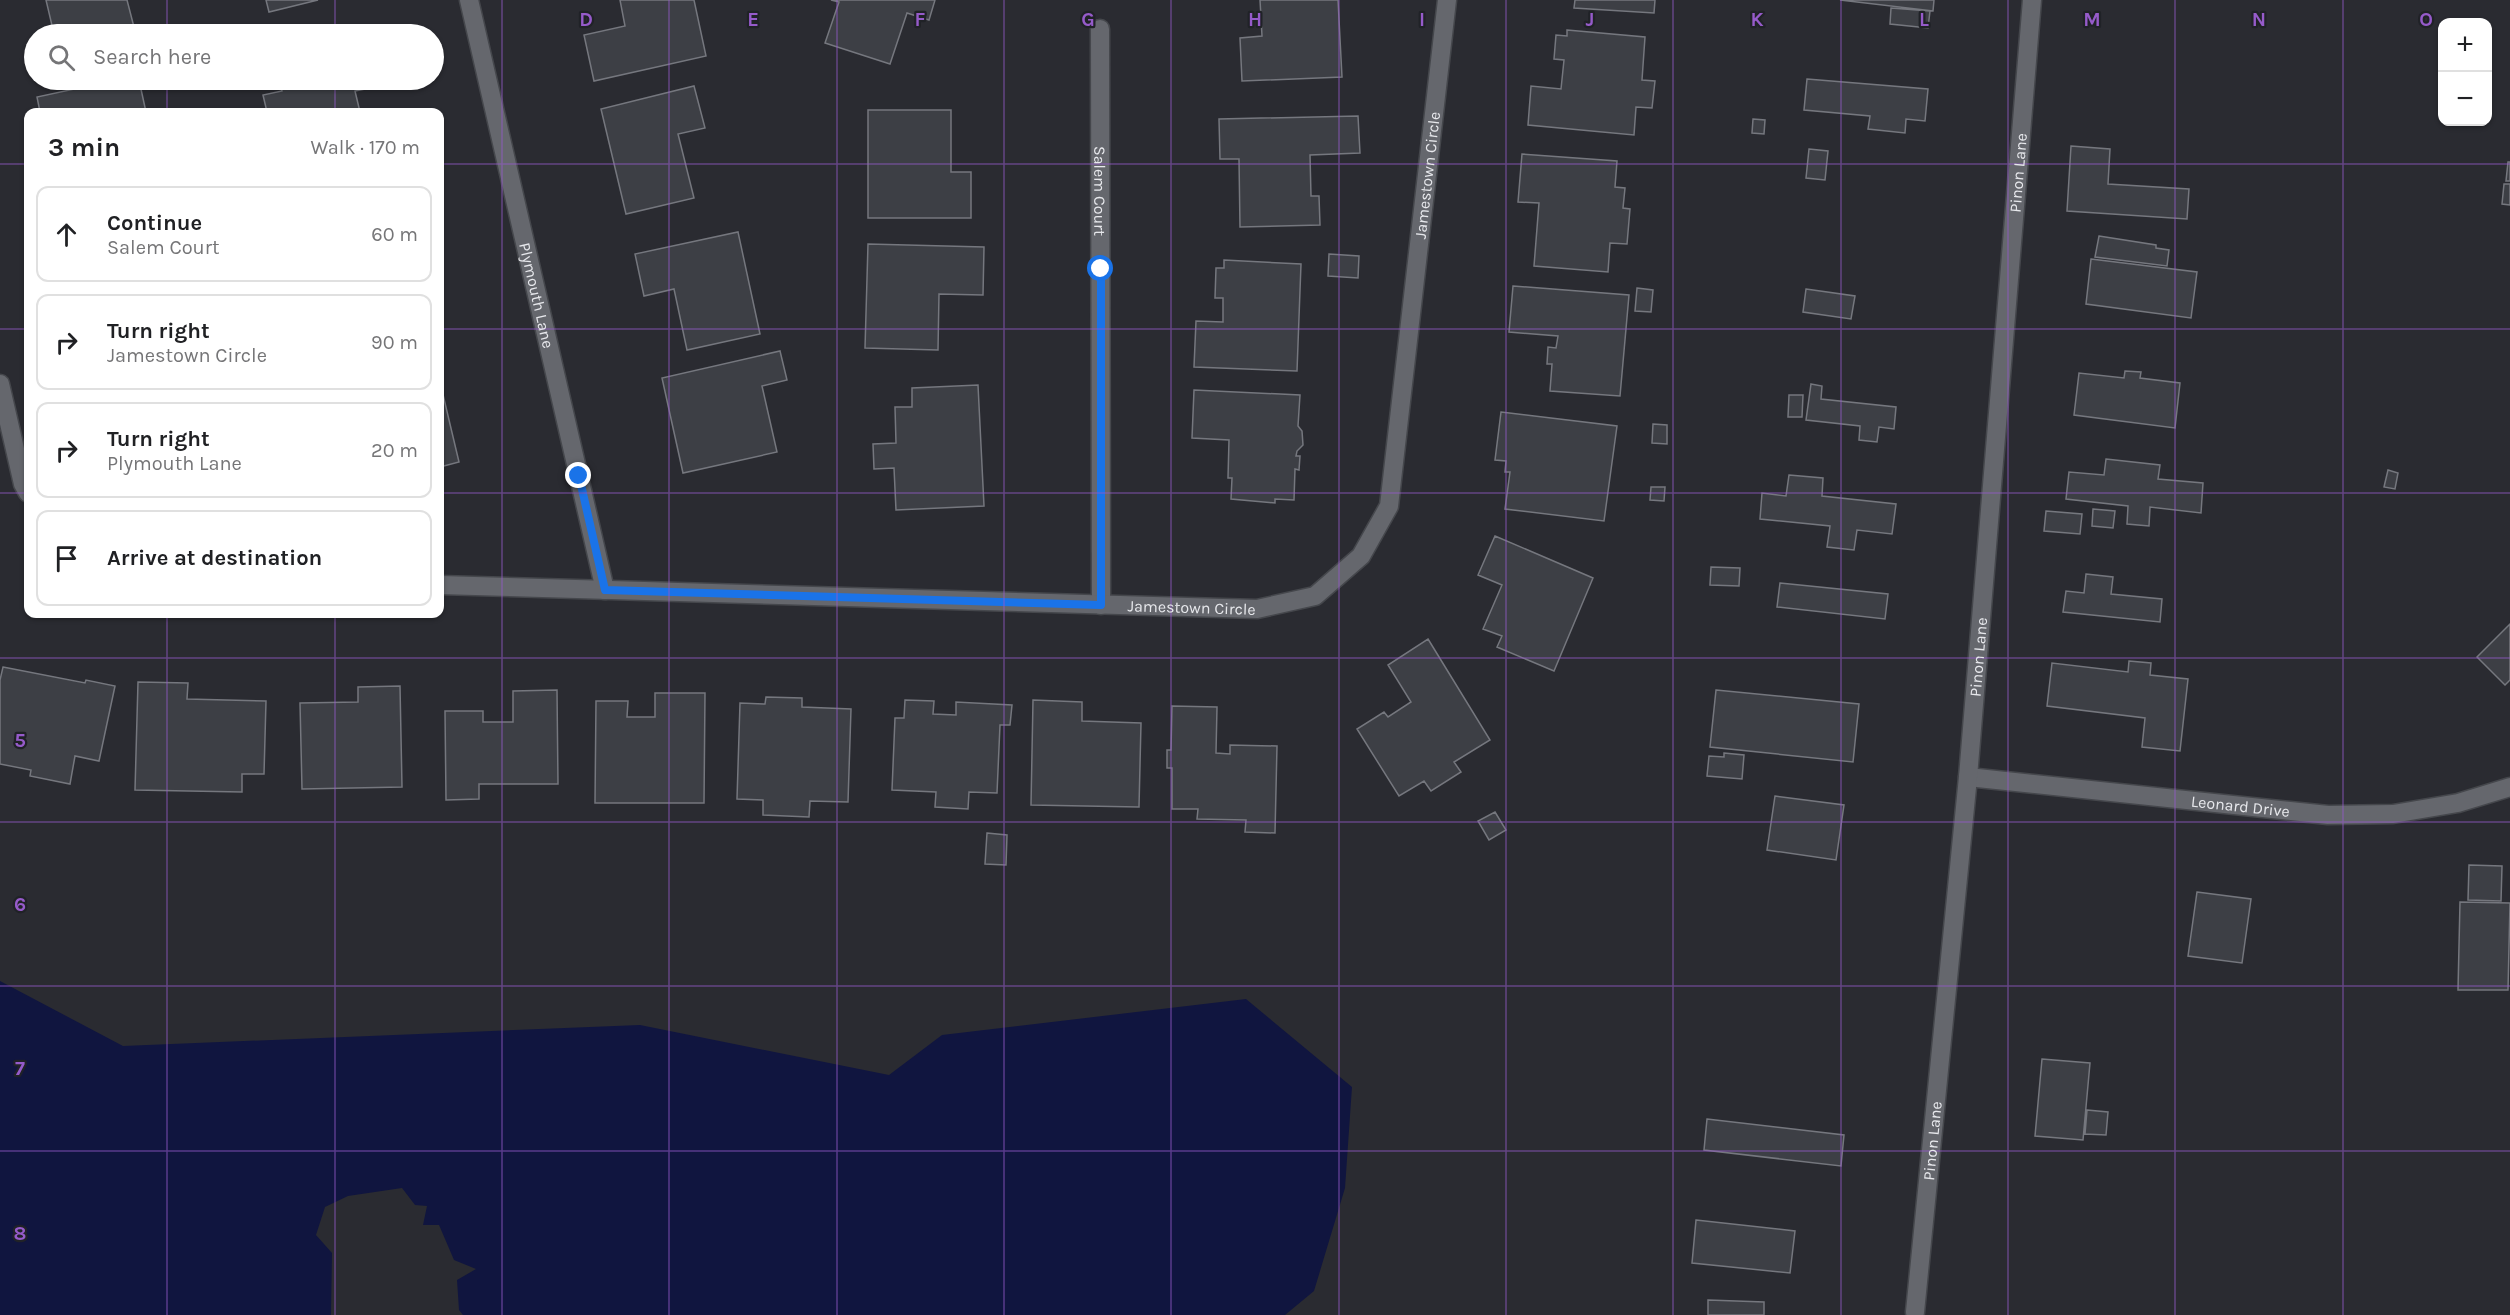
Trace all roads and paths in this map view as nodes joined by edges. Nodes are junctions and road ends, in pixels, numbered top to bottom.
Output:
1 (469, 0) edge
2 (1447, 0) edge
3 (2032, 0) edge
4 (1100, 29) dead end
5 (0, 384) edge
6 (24, 486) edge
7 (444, 585) edge
8 (605, 590) junction
9 (1101, 605) junction
10 (1968, 777) junction
11 (2510, 787) edge
12 (1915, 1312) dead end

1 - 8 street, Plymouth Lane
2 - 9 street, Jamestown Circle
3 - 10 street, Pinon Lane
4 - 9 street, Salem Court
5 - 6 street
7 - 8 street, Jamestown Circle
8 - 9 street, Jamestown Circle
10 - 11 street, Leonard Drive
10 - 12 street, Pinon Lane

